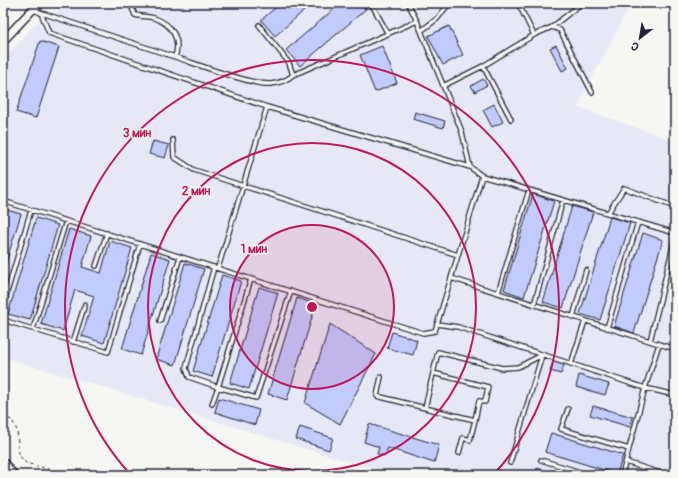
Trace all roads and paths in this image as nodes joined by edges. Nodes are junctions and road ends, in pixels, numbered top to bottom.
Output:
1 (42, 3) edge
2 (371, 3) edge
3 (408, 3) edge
4 (450, 3) edge
5 (518, 3) edge
6 (582, 3) edge
7 (130, 4) edge
8 (32, 10) junction
9 (41, 13) junction
10 (417, 21) junction
11 (259, 25) dead end
12 (552, 27) junction
13 (421, 31) junction
14 (388, 34) junction
15 (534, 35) junction
16 (3, 41) edge
17 (175, 57) junction
18 (483, 66) junction
19 (293, 75) junction
20 (443, 86) junction
21 (592, 92) dead end
22 (267, 107) junction
23 (511, 119) dead end
24 (173, 140) dead end
25 (470, 167) junction
26 (482, 176) junction
27 (243, 186) junction
28 (529, 190) junction
29 (563, 200) junction
30 (3, 201) edge
31 (675, 207) edge
32 (31, 210) junction
33 (608, 213) junction
34 (66, 221) junction
35 (638, 222) junction
36 (675, 233) edge
37 (106, 234) junction
38 (675, 238) edge
39 (140, 244) junction
40 (458, 255) junction
41 (180, 257) junction
42 (96, 266) dead end
43 (216, 268) junction
44 (586, 270) dead end
45 (451, 278) junction
46 (251, 279) junction
47 (291, 291) junction
48 (498, 293) junction
49 (85, 304) dead end
50 (534, 305) junction
51 (3, 306) edge
52 (573, 317) junction
53 (3, 320) edge
54 (160, 321) dead end
55 (585, 321) junction
56 (438, 324) junction
57 (607, 328) junction
58 (33, 329) junction
59 (650, 341) junction
60 (73, 342) junction
61 (660, 344) junction
62 (675, 349) edge
63 (542, 355) junction
64 (571, 364) junction
65 (433, 373) junction
66 (381, 377) dead end
67 (218, 387) junction
68 (645, 388) junction
69 (675, 395) edge
70 (212, 404) dead end
71 (425, 408) junction
72 (568, 409) dead end
73 (3, 420) edge
74 (475, 420) junction
75 (629, 449) junction
76 (459, 453) dead end
77 (540, 460) dead end
78 (3, 462) edge
79 (626, 462) junction
80 (510, 463) dead end
81 (14, 475) edge
82 (68, 475) edge
83 (590, 475) edge
84 (622, 475) edge
85 (666, 475) edge

1 - 8 street
2 - 14 lane
3 - 10 lane
4 - 13 lane
5 - 15 lane
6 - 12 lane
7 - 17 lane
8 - 9 lane
8 - 16 street
9 - 17 lane
9 - 22 lane
10 - 13 lane
10 - 14 lane
11 - 19 lane
12 - 15 lane
12 - 21 lane
13 - 20 lane
14 - 19 lane
15 - 18 lane
17 - 19 lane
18 - 20 lane
18 - 23 lane
20 - 25 lane
22 - 25 lane
22 - 27 lane
24 - 27 lane
25 - 26 lane
26 - 28 lane
26 - 40 lane
27 - 40 lane
27 - 43 lane
28 - 29 lane
28 - 48 lane
29 - 33 lane
29 - 50 lane
30 - 32 lane
31 - 33 lane
32 - 34 lane
32 - 51 lane
33 - 35 lane
34 - 37 lane
34 - 58 lane
35 - 36 lane
35 - 57 lane
37 - 39 lane
37 - 42 lane
38 - 59 lane
39 - 41 lane
39 - 60 lane
40 - 45 lane
41 - 43 lane
41 - 54 lane
43 - 46 lane
43 - 67 lane
44 - 52 lane
45 - 48 lane
45 - 56 lane
46 - 47 lane
46 - 67 lane
47 - 56 lane
47 - 67 lane
48 - 50 lane
49 - 60 lane
50 - 52 lane
52 - 55 lane
53 - 58 lane
55 - 57 lane
55 - 64 lane
56 - 63 lane
57 - 59 lane
58 - 60 lane
59 - 61 lane
61 - 62 lane
61 - 68 lane
63 - 64 lane
63 - 65 lane
63 - 80 lane
64 - 68 lane
65 - 71 lane
65 - 74 lane
66 - 71 lane
67 - 70 lane
68 - 69 lane
68 - 75 lane
71 - 74 lane
72 - 75 lane
73 - 82 path
74 - 76 lane
75 - 79 lane
77 - 83 lane
78 - 81 street
79 - 84 lane
79 - 85 lane

